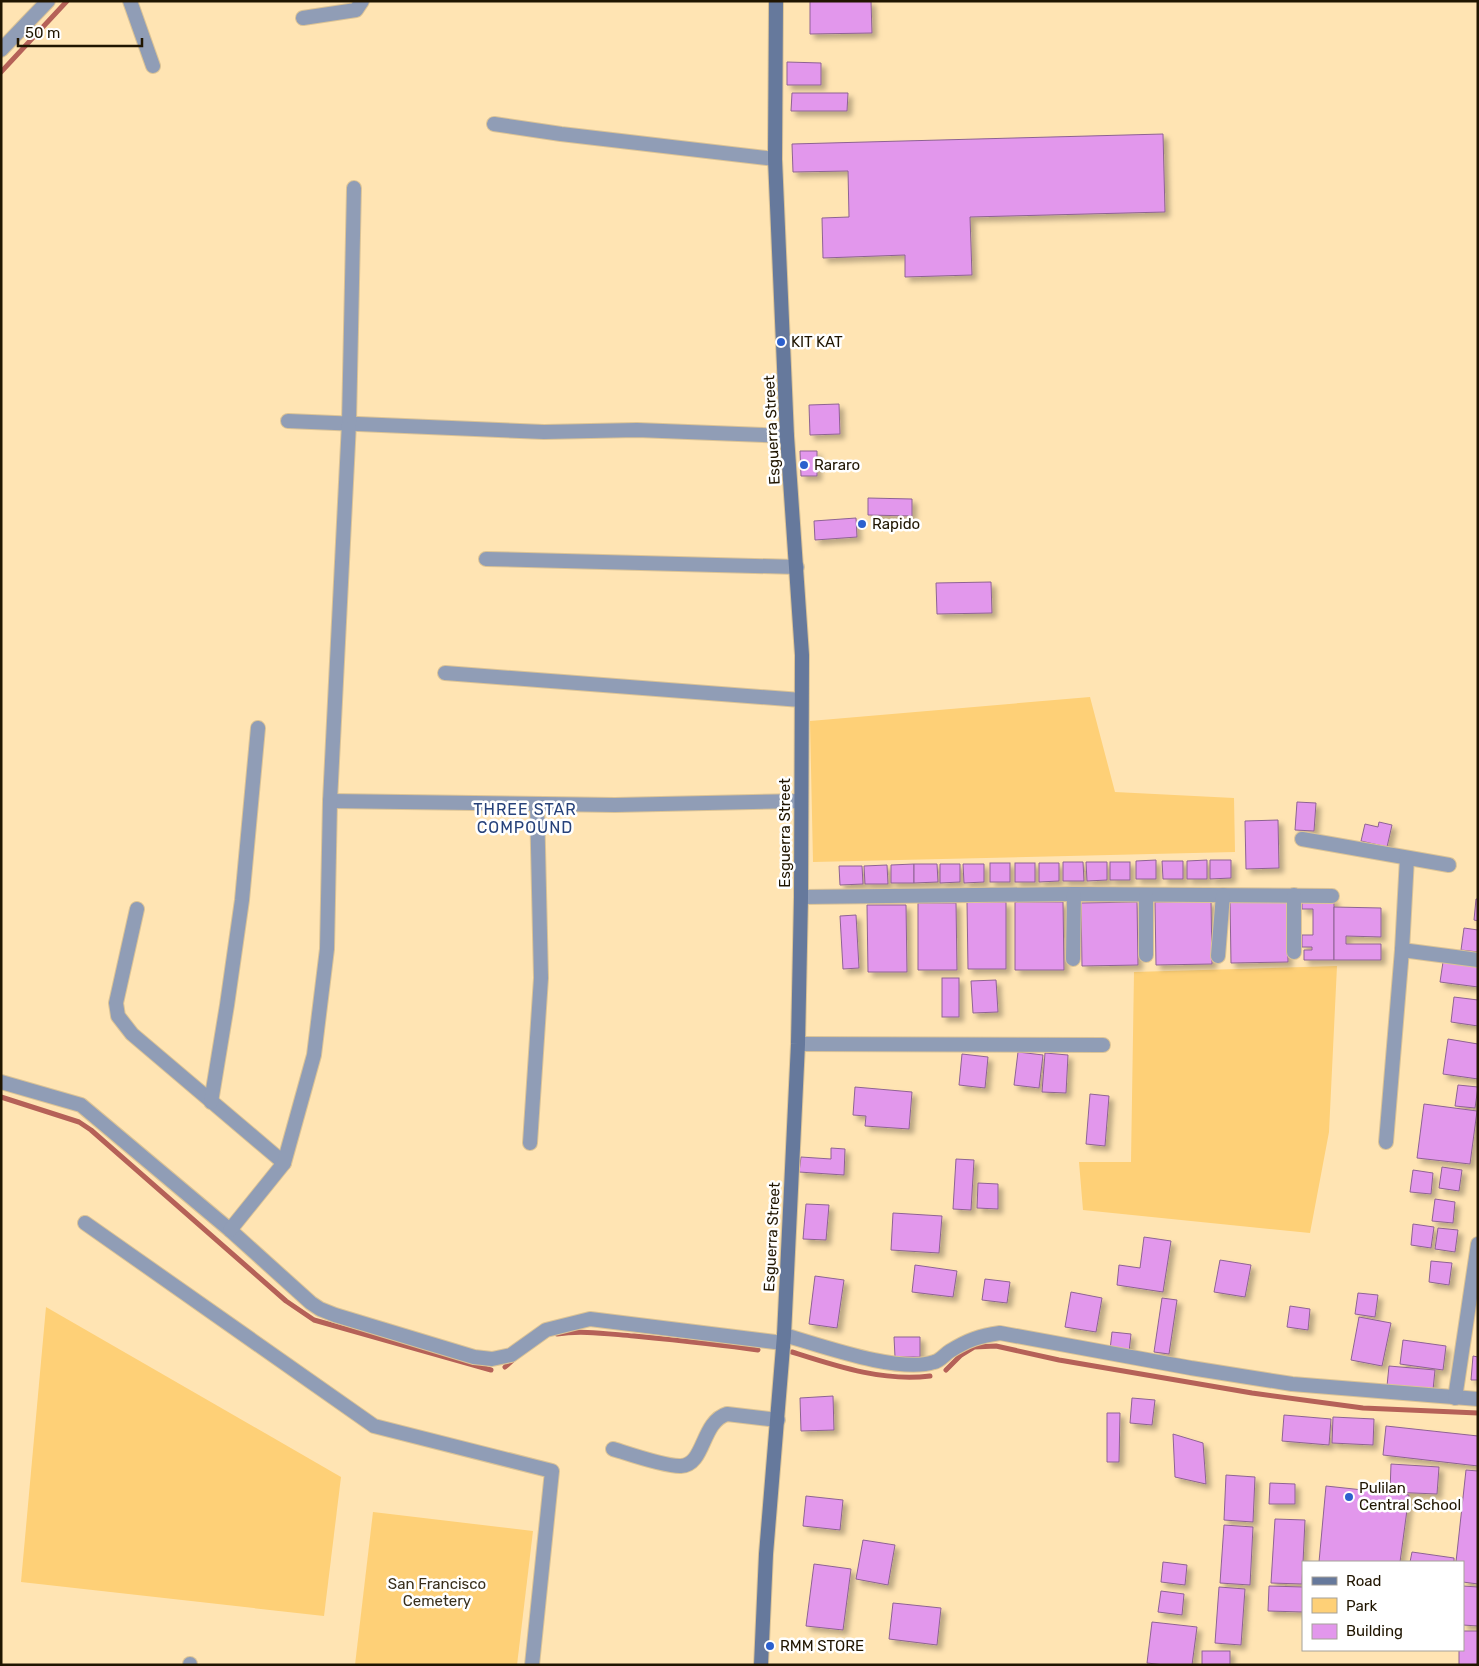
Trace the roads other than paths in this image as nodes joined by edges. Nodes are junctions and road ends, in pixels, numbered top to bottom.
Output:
1 (48, 1) edge
2 (130, 1) edge
3 (362, 1) edge
4 (776, 1) edge
5 (303, 18) dead end
6 (1, 50) edge
7 (154, 66) dead end
8 (494, 124) dead end
9 (775, 159) junction
10 (354, 188) dead end
11 (288, 420) dead end
12 (349, 423) junction
13 (787, 436) junction
14 (486, 559) dead end
15 (797, 567) junction
16 (445, 673) dead end
17 (801, 700) junction
18 (258, 728) dead end
19 (330, 800) junction
20 (801, 801) junction
21 (537, 804) junction
22 (1302, 839) dead end
23 (1408, 858) junction
24 (1449, 865) dead end
25 (1074, 894) junction
26 (1146, 895) junction
27 (1223, 895) junction
28 (1294, 895) junction
29 (1332, 896) dead end
30 (801, 897) junction
31 (137, 908) dead end
32 (1402, 950) junction
33 (1294, 952) dead end
34 (1146, 955) dead end
35 (1218, 956) dead end
36 (1073, 959) dead end
37 (1478, 960) edge
38 (798, 1044) junction
39 (1103, 1045) dead end
40 (1, 1082) edge
41 (211, 1102) junction
42 (1386, 1142) dead end
43 (530, 1143) dead end
44 (284, 1163) junction
45 (85, 1223) dead end
46 (230, 1230) junction
47 (1478, 1244) edge
48 (783, 1339) junction
49 (1455, 1398) junction
50 (1478, 1399) edge
51 (778, 1420) junction
52 (613, 1449) dead end
53 (532, 1665) edge
54 (761, 1665) edge

1 - 6 street
2 - 7 street
3 - 5 street
4 - 9 main road, Esguerra Street
8 - 9 street
9 - 13 main road, Esguerra Street
10 - 12 street
11 - 12 street
12 - 13 street
12 - 19 street
13 - 15 main road, Esguerra Street
14 - 15 street
15 - 17 main road, Esguerra Street
16 - 17 street
17 - 20 main road, Esguerra Street
18 - 41 street
19 - 21 street
19 - 44 street
20 - 21 street
20 - 30 main road, Esguerra Street
21 - 43 street
22 - 23 street
23 - 24 street
23 - 32 street
25 - 26 street
25 - 30 street
25 - 36 street
26 - 27 street
26 - 34 street
27 - 28 street
27 - 35 street
28 - 29 street
28 - 33 street
30 - 38 main road, Esguerra Street
31 - 41 street
32 - 37 street
32 - 42 street
38 - 39 street
38 - 48 main road, Esguerra Street
40 - 46 street
41 - 44 street
44 - 46 street
45 - 53 street
46 - 48 street
47 - 49 street
48 - 49 street
48 - 51 main road, Esguerra Street
49 - 50 street
51 - 52 street
51 - 54 main road, Esguerra Street

